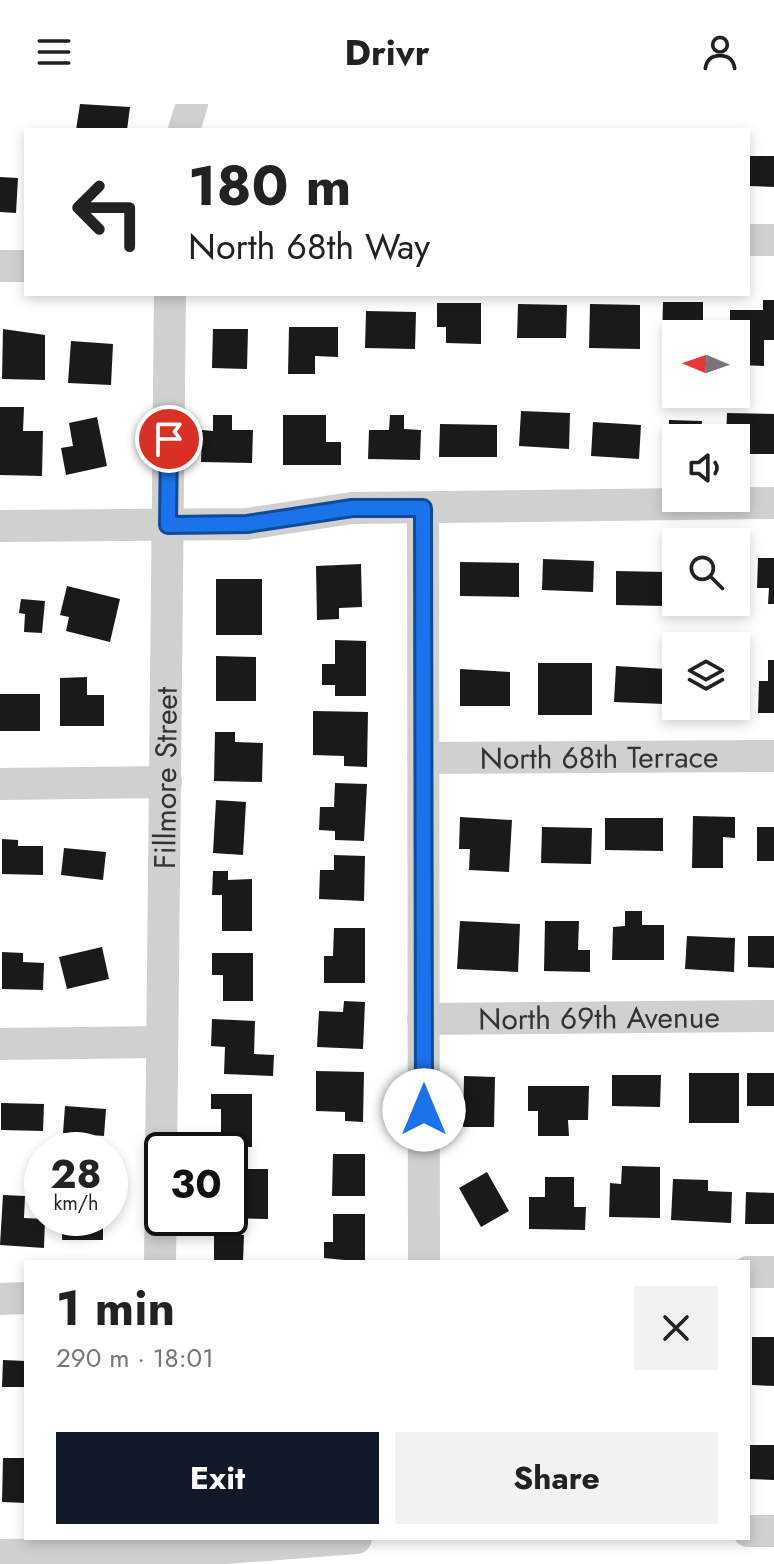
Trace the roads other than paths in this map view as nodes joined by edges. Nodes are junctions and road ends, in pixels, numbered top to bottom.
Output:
1 (192, 104) edge
2 (185, 128) edge
3 (750, 240) edge
4 (774, 240) edge
5 (0, 266) edge
6 (24, 266) edge
7 (170, 296) edge
8 (774, 503) edge
9 (423, 508) junction
10 (168, 525) junction
11 (0, 526) edge
12 (774, 756) edge
13 (423, 758) junction
14 (166, 782) junction
15 (0, 784) edge
16 (774, 1016) edge
17 (423, 1019) junction
18 (162, 1042) junction
19 (0, 1044) edge
20 (160, 1260) edge
21 (424, 1260) edge
22 (750, 1272) edge
23 (774, 1272) edge
24 (24, 1298) edge
25 (0, 1299) edge
26 (750, 1531) edge
27 (774, 1531) edge
28 (328, 1540) edge
29 (161, 1552) edge
30 (0, 1555) edge

1 - 2 street
3 - 4 street
5 - 6 street
7 - 10 street, Fillmore Street
8 - 9 street
9 - 10 street
9 - 13 street
10 - 11 street
10 - 14 street, Fillmore Street
12 - 13 street, North 68th Terrace
13 - 17 street
14 - 15 street
14 - 18 street, Fillmore Street
16 - 17 street, North 69th Avenue
17 - 21 street
18 - 19 street
18 - 20 street, Fillmore Street
22 - 23 street
24 - 25 street
26 - 27 street
28 - 29 street
29 - 30 street

